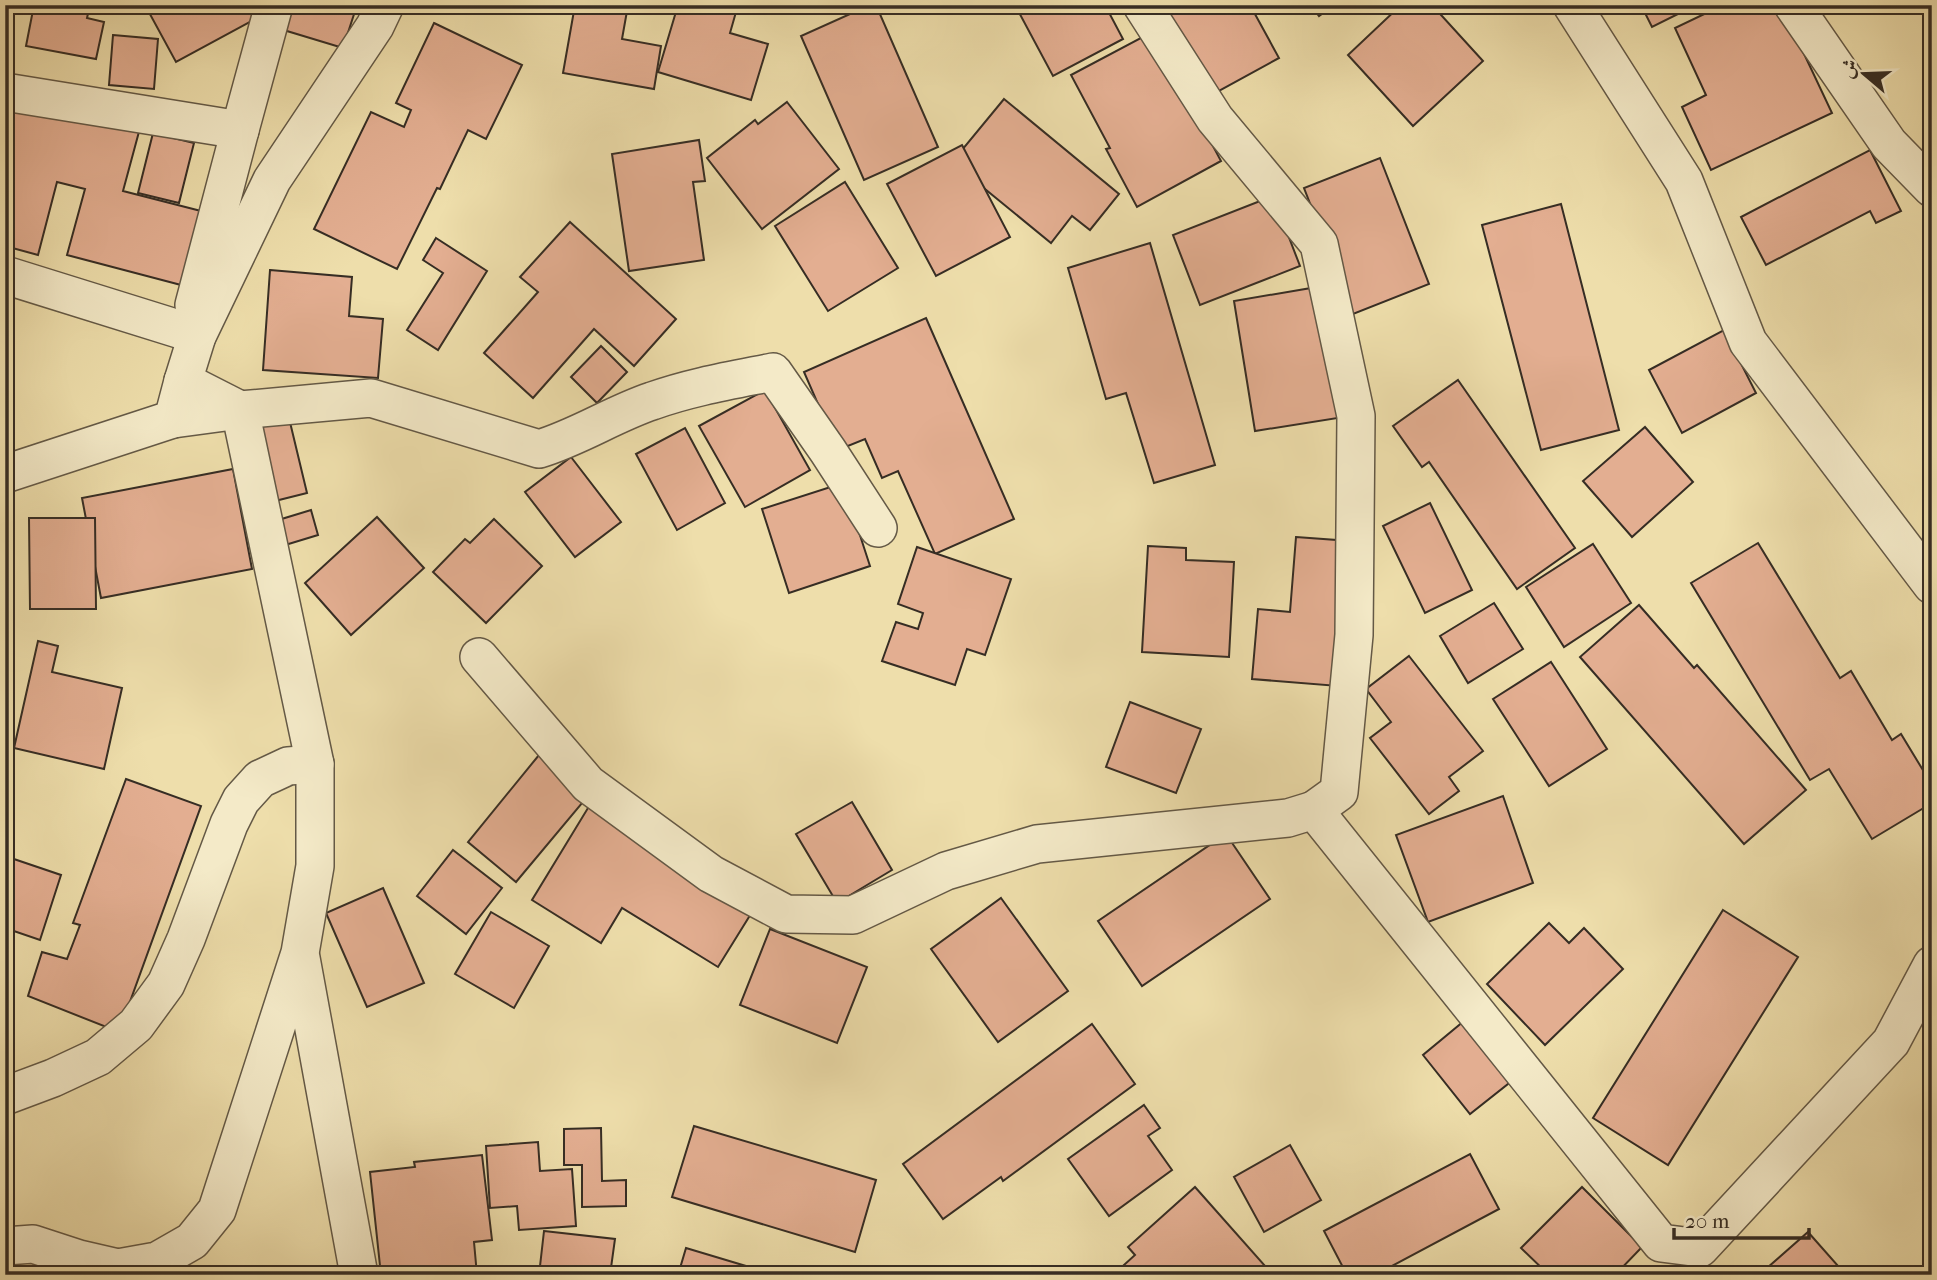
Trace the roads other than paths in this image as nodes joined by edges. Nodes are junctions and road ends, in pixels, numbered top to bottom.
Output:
1 (275, 5) edge
2 (385, 5) edge
3 (1142, 5) edge
4 (1572, 5) edge
5 (1793, 5) edge
6 (5, 92) edge
7 (240, 130) junction
8 (1932, 188) edge
9 (5, 275) edge
10 (192, 334) junction
11 (183, 381) junction
12 (240, 410) junction
13 (173, 419) junction
14 (5, 474) edge
15 (878, 528) dead end
16 (1932, 585) edge
17 (479, 657) dead end
18 (314, 764) junction
19 (1314, 810) junction
20 (300, 953) junction
21 (1932, 965) edge
22 (5, 1096) edge
23 (5, 1246) edge
24 (359, 1275) edge

1 - 7 street
2 - 10 street
3 - 19 street
4 - 16 street
5 - 8 street
6 - 7 street
7 - 10 street
9 - 10 street
10 - 11 street
11 - 12 street
11 - 13 street
12 - 13 street
12 - 15 street
12 - 18 street
13 - 14 street
17 - 19 street
18 - 20 street
18 - 22 street
19 - 21 street
20 - 23 street
20 - 24 street

